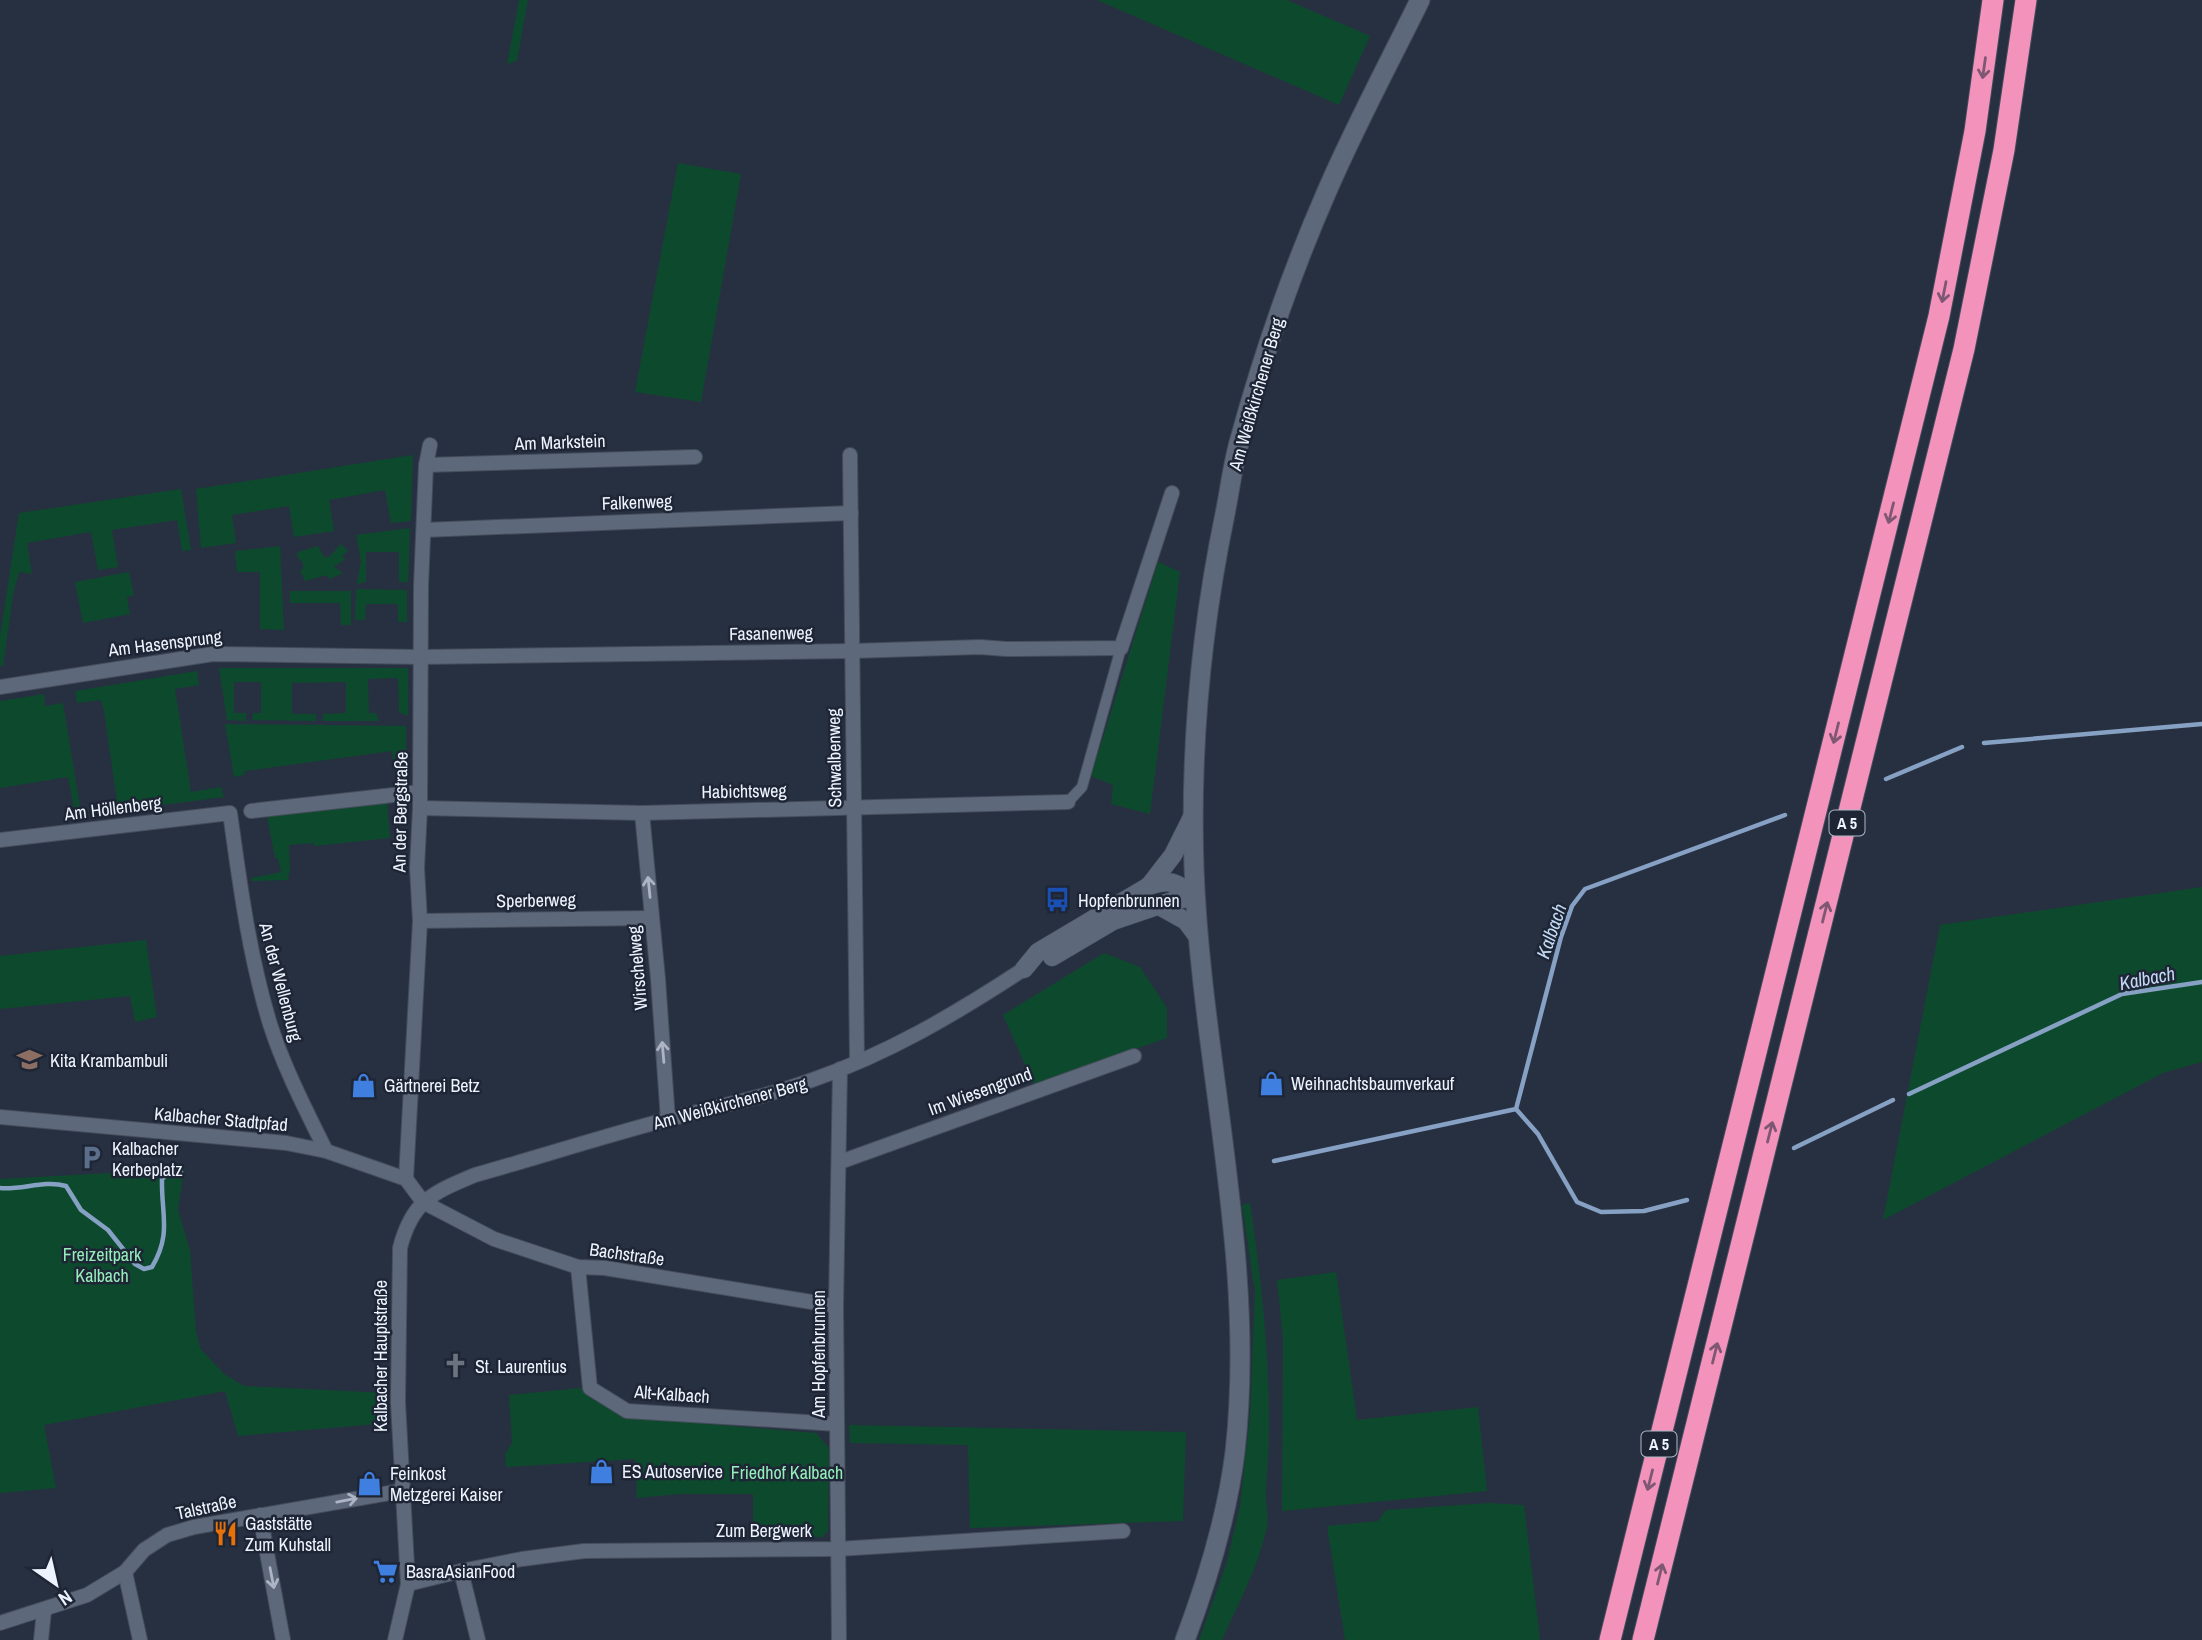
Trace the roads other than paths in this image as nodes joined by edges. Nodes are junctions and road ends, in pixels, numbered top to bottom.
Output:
1 (1420, 0) edge
2 (1993, 0) edge
3 (2025, 0) edge
4 (430, 445) dead end
5 (850, 455) dead end
6 (695, 457) dead end
7 (426, 465) junction
8 (1172, 494) dead end
9 (851, 513) junction
10 (424, 530) junction
11 (1121, 648) junction
12 (852, 651) junction
13 (421, 657) junction
14 (0, 687) edge
15 (421, 792) junction
16 (1068, 802) joint
17 (421, 808) junction
18 (854, 808) junction
19 (251, 811) dead end
20 (230, 813) joint
21 (642, 813) junction
22 (1193, 815) junction
23 (0, 840) edge
24 (1149, 886) junction
25 (1195, 897) junction
26 (1159, 906) junction
27 (652, 918) junction
28 (420, 921) junction
29 (1198, 937) junction
30 (1024, 969) junction
31 (1134, 1056) dead end
32 (857, 1061) junction
33 (840, 1069) junction
34 (0, 1117) edge
35 (668, 1120) junction
36 (326, 1151) junction
37 (840, 1162) junction
38 (406, 1179) junction
39 (423, 1202) junction
40 (578, 1267) junction
41 (836, 1306) junction
42 (837, 1424) junction
43 (401, 1491) junction
44 (260, 1516) junction
45 (1123, 1531) dead end
46 (838, 1549) junction
47 (461, 1571) junction
48 (125, 1572) junction
49 (408, 1584) junction
50 (44, 1611) junction
51 (0, 1623) edge
52 (41, 1640) edge
53 (140, 1640) edge
54 (284, 1640) edge
55 (395, 1640) edge
56 (478, 1640) edge
57 (839, 1640) edge
58 (1185, 1640) edge
59 (1610, 1640) edge
60 (1643, 1640) edge

1 - 22 main road, Am Weißkirchener Berg
2 -> 59 highway, A 5
60 -> 3 highway, A 5
4 - 7 street, An der Bergstraße
5 - 9 street, Schwalbenweg
6 - 7 street, Am Markstein
7 - 10 street, An der Bergstraße
8 - 11 street
9 - 10 street, Falkenweg
9 - 12 street, Schwalbenweg
10 - 13 street, An der Bergstraße
11 - 12 street, Fasanenweg
11 - 16 street
12 - 13 street, Fasanenweg
12 - 18 street, Schwalbenweg
13 - 14 street, Am Hasensprung
13 - 15 street, An der Bergstraße
15 - 17 street, An der Bergstraße
15 - 19 street
16 - 18 street, Habichtsweg
17 - 21 street, Habichtsweg
17 - 28 street, An der Bergstraße
18 - 21 street, Habichtsweg
18 - 32 street, Schwalbenweg
20 - 23 street, Am Höllenberg
20 - 36 street, An der Wellenburg
27 -> 21 street, Wirschelweg
22 - 24 street, Am Weißkirchener Berg
22 - 25 main road, Am Weißkirchener Berg
24 - 25 street
24 - 30 street, Am Weißkirchener Berg
25 - 26 street, Am Weißkirchener Berg
25 - 29 main road
26 - 29 street
26 - 30 street, Am Weißkirchener Berg
27 - 28 street, Sperberweg
35 -> 27 street, Wirschelweg
28 - 38 street, An der Bergstraße
29 - 58 main road
30 - 32 street, Am Weißkirchener Berg
31 - 37 street, Im Wiesengrund
32 - 33 street, Am Weißkirchener Berg
33 - 35 street, Am Weißkirchener Berg
33 - 37 street, Am Hopfenbrunnen
34 - 36 street, Kalbacher Stadtpfad
35 - 39 street, Am Weißkirchener Berg
36 - 38 street, Kalbacher Stadtpfad
37 - 41 street, Am Hopfenbrunnen
38 - 39 street
39 - 40 street, Bachstraße
39 - 43 street, Kalbacher Hauptstraße
40 - 41 street, Bachstraße
40 - 42 street, Alt-Kalbach
41 - 42 street, Am Hopfenbrunnen
42 - 46 street, Am Hopfenbrunnen
44 -> 43 street, Talstraße
43 - 49 street, Kalbacher Hauptstraße
44 - 48 street, Talstraße
44 -> 54 street
45 - 46 street, Zum Bergwerk
46 - 47 street, Zum Bergwerk
46 - 57 street, Am Hopfenbrunnen
47 - 49 street, Zum Bergwerk
47 - 56 street
48 - 50 street, Talstraße
48 - 53 street
49 - 55 street, Kalbacher Hauptstraße
50 - 51 street, Talstraße
50 - 52 street

